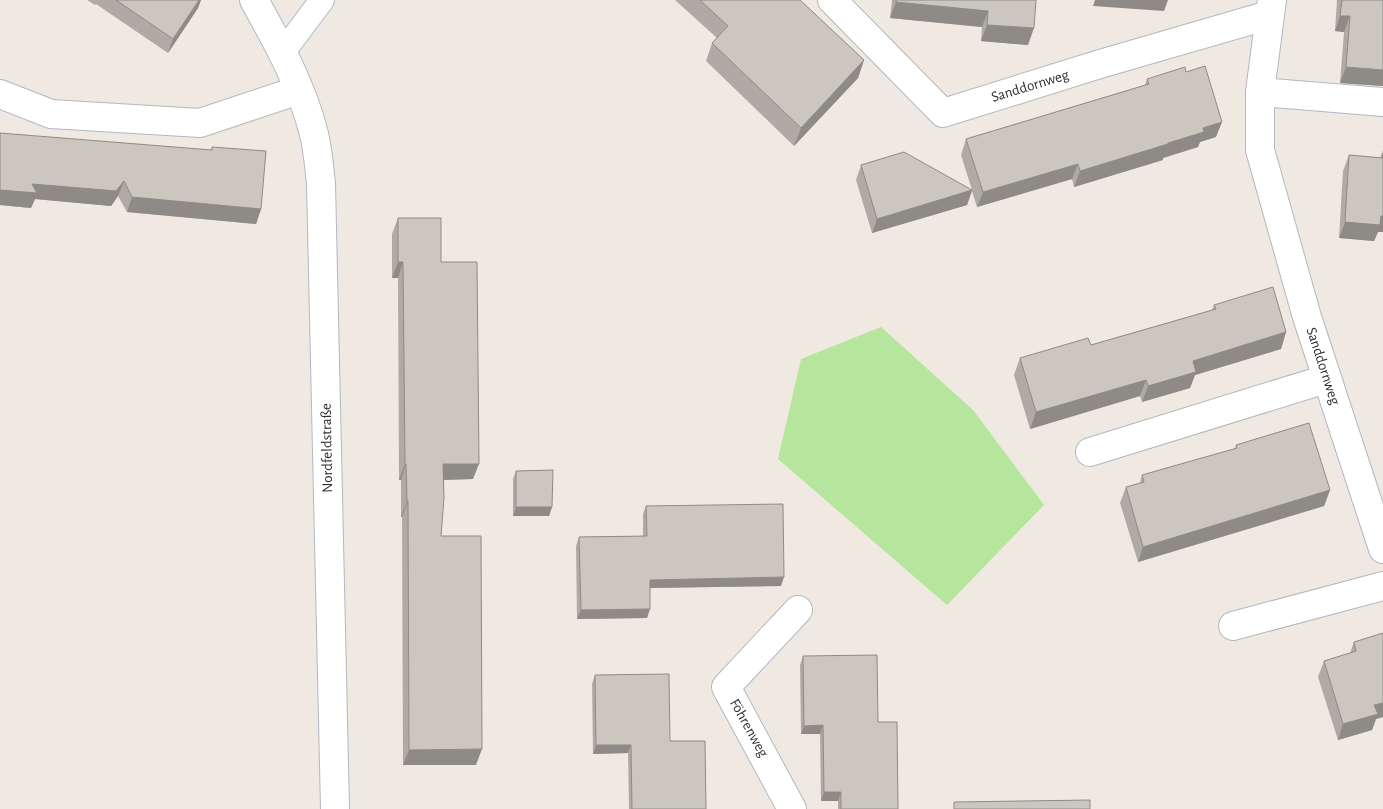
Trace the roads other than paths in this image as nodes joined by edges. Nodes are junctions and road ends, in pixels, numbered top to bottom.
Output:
1 (254, 0) edge
2 (322, 0) edge
3 (832, 0) edge
4 (1271, 8) edge
5 (283, 52) junction
6 (299, 90) junction
7 (1260, 92) junction
8 (0, 94) edge
9 (1383, 102) edge
10 (1326, 379) junction
11 (1090, 452) dead end
12 (1383, 549) edge
13 (1383, 586) edge
14 (798, 610) dead end
15 (1233, 626) dead end
16 (335, 809) edge
17 (792, 809) edge

1 - 5 street, Nordfeldstraße
2 - 5 lane
3 - 4 street, Sanddornweg
4 - 7 street, Sanddornweg
5 - 6 street, Nordfeldstraße
6 - 8 street
6 - 16 street, Nordfeldstraße
7 - 9 street
7 - 10 street, Sanddornweg
10 - 11 street
10 - 12 street, Sanddornweg
13 - 15 street
14 - 17 street, Föhrenweg

